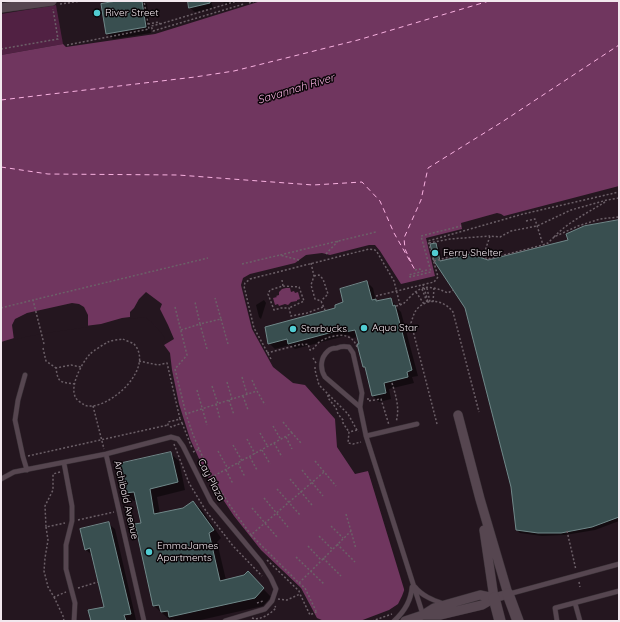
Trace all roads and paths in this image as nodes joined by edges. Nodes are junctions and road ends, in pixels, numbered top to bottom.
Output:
1 (82, 1) edge
2 (144, 1) edge
3 (237, 1) edge
4 (255, 1) edge
5 (52, 3) edge
6 (249, 3) dead end
7 (244, 4) dead end
8 (1, 8) edge
9 (148, 24) junction
10 (160, 24) junction
11 (67, 45) dead end
12 (1, 49) edge
13 (619, 192) edge
14 (619, 198) edge
15 (607, 200) junction
16 (619, 216) edge
17 (526, 221) dead end
18 (462, 226) dead end
19 (537, 226) junction
20 (376, 232) dead end
21 (490, 236) junction
22 (554, 237) junction
23 (338, 241) junction
24 (429, 243) junction
25 (543, 245) junction
26 (326, 254) dead end
27 (280, 255) junction
28 (483, 257) junction
29 (208, 258) dead end
30 (299, 260) dead end
31 (434, 261) junction
32 (311, 263) junction
33 (242, 264) dead end
34 (415, 270) dead end
35 (427, 270) dead end
36 (436, 270) junction
37 (420, 272) junction
38 (431, 272) junction
39 (314, 276) junction
40 (282, 280) dead end
41 (423, 284) junction
42 (283, 286) junction
43 (427, 287) junction
44 (434, 287) junction
45 (423, 288) junction
46 (453, 290) dead end
47 (396, 291) junction
48 (416, 292) junction
49 (376, 296) dead end
50 (216, 298) dead end
51 (33, 300) junction
52 (321, 301) junction
53 (195, 302) dead end
54 (428, 302) junction
55 (433, 302) junction
56 (424, 304) junction
57 (400, 305) junction
58 (396, 306) dead end
59 (175, 307) dead end
60 (323, 307) junction
61 (1, 308) edge
62 (289, 308) junction
63 (324, 310) dead end
64 (221, 319) junction
65 (200, 324) junction
66 (181, 330) junction
67 (44, 344) dead end
68 (228, 344) dead end
69 (43, 348) dead end
70 (208, 349) dead end
71 (271, 358) dead end
72 (313, 358) dead end
73 (139, 361) junction
74 (82, 367) junction
75 (56, 368) junction
76 (25, 375) dead end
77 (242, 377) dead end
78 (252, 380) dead end
79 (227, 382) dead end
80 (75, 384) junction
81 (212, 386) dead end
82 (197, 390) dead end
83 (257, 391) junction
84 (247, 394) junction
85 (328, 394) junction
86 (243, 396) junction
87 (232, 399) junction
88 (229, 400) junction
89 (217, 404) junction
90 (265, 405) dead end
91 (93, 406) junction
92 (360, 407) junction
93 (202, 409) junction
94 (248, 410) dead end
95 (479, 412) dead end
96 (186, 414) junction
97 (234, 414) dead end
98 (458, 415) dead end
99 (180, 419) junction
100 (220, 419) dead end
101 (283, 422) dead end
102 (182, 423) junction
103 (417, 424) dead end
104 (437, 424) dead end
105 (168, 425) junction
106 (208, 425) dead end
107 (273, 426) dead end
108 (357, 430) junction
109 (260, 432) dead end
110 (349, 432) junction
111 (292, 433) junction
112 (359, 433) dead end
113 (366, 436) junction
114 (286, 437) junction
115 (360, 437) dead end
116 (102, 439) junction
117 (247, 439) dead end
118 (280, 440) junction
119 (361, 442) junction
120 (274, 443) junction
121 (301, 443) dead end
122 (233, 446) dead end
123 (268, 447) junction
124 (363, 448) dead end
125 (199, 449) junction
126 (292, 449) dead end
127 (195, 450) dead end
128 (262, 450) junction
129 (218, 451) dead end
130 (106, 454) junction
131 (255, 454) junction
132 (23, 457) junction
133 (195, 457) dead end
134 (250, 457) junction
135 (282, 457) dead end
136 (242, 461) junction
137 (315, 461) dead end
138 (64, 463) junction
139 (238, 463) junction
140 (270, 464) dead end
141 (227, 469) junction
142 (27, 470) junction
143 (66, 470) junction
144 (257, 470) dead end
145 (302, 470) dead end
146 (324, 472) junction
147 (212, 477) junction
148 (245, 477) dead end
149 (1, 479) edge
150 (290, 479) dead end
151 (312, 482) junction
152 (233, 484) dead end
153 (336, 486) dead end
154 (277, 489) dead end
155 (300, 492) junction
156 (323, 496) dead end
157 (264, 498) dead end
158 (480, 499) junction
159 (289, 502) junction
160 (312, 505) dead end
161 (252, 508) dead end
162 (119, 511) junction
163 (277, 513) junction
164 (346, 514) dead end
165 (301, 516) dead end
166 (72, 521) junction
167 (265, 523) junction
168 (331, 526) dead end
169 (46, 527) junction
170 (288, 527) dead end
171 (351, 531) junction
172 (567, 532) dead end
173 (252, 535) junction
174 (319, 536) dead end
175 (277, 537) dead end
176 (343, 538) junction
177 (337, 544) junction
178 (308, 546) dead end
179 (332, 549) junction
180 (356, 549) dead end
181 (296, 557) dead end
182 (322, 559) junction
183 (268, 560) dead end
184 (355, 562) dead end
185 (619, 564) edge
186 (311, 571) junction
187 (577, 574) dead end
188 (341, 576) dead end
189 (578, 581) dead end
190 (98, 582) dead end
191 (299, 583) junction
192 (412, 583) junction
193 (324, 584) dead end
194 (580, 588) dead end
195 (71, 589) junction
196 (619, 591) edge
197 (300, 594) junction
198 (508, 594) junction
199 (54, 597) junction
200 (494, 598) junction
201 (273, 599) junction
202 (575, 603) junction
203 (446, 605) junction
204 (394, 613) dead end
205 (423, 615) junction
206 (64, 621) edge
207 (74, 621) edge
208 (144, 621) edge
209 (228, 621) edge
210 (372, 621) edge
211 (394, 621) edge
212 (406, 621) edge
213 (500, 621) edge
214 (518, 621) edge
215 (558, 621) edge
216 (580, 621) edge

1 - 5 path
2 - 9 path
3 - 10 path
4 - 6 path
5 - 8 street
5 - 12 path
7 - 10 path
9 - 10 path
9 - 11 path
13 - 24 path
14 - 15 path
15 - 19 path
15 - 22 path
16 - 22 path
17 - 19 path
18 - 38 path
19 - 21 path
19 - 25 path
20 - 23 path
21 - 24 path
21 - 28 path
22 - 25 path
23 - 26 path
23 - 27 path
24 - 31 path
25 - 28 path
27 - 30 path
27 - 33 path
28 - 31 path
29 - 51 path
31 - 36 path
32 - 39 path
32 - 47 path
32 - 71 path
34 - 37 path
35 - 37 path
36 - 38 path
36 - 41 path
37 - 38 path
39 - 52 path
39 - 52 path
40 - 42 path
41 - 45 path
41 - 47 path
42 - 62 path
42 - 62 path
43 - 44 path
43 - 45 path
43 - 54 path
44 - 46 path
44 - 55 path
45 - 48 path
45 - 54 path
47 - 49 path
47 - 57 path
48 - 56 path
48 - 57 path
50 - 64 path
51 - 61 path
51 - 67 path
52 - 60 path
53 - 65 path
54 - 55 path
54 - 56 path
55 - 95 path
56 - 104 path
57 - 58 path
59 - 66 path
60 - 62 path
60 - 63 path
64 - 65 path
64 - 68 path
65 - 66 path
65 - 70 path
66 - 96 path
69 - 75 path
72 - 85 path
73 - 74 path
73 - 91 path
73 - 99 path
74 - 75 path
74 - 80 path
75 - 80 path
76 - 132 lane
77 - 84 path
78 - 83 path
79 - 87 path
80 - 91 path
81 - 89 path
82 - 93 path
83 - 84 path
83 - 90 path
84 - 86 path
85 - 108 path
85 - 110 path
86 - 87 path
86 - 94 path
87 - 88 path
88 - 89 path
88 - 97 path
89 - 93 path
89 - 100 path
91 - 116 path
92 - 92 lane
92 - 113 lane
93 - 96 path
93 - 106 path
96 - 125 path
98 - 158 street
99 - 102 path
99 - 105 path
101 - 111 path
102 - 105 path
102 - 133 path
103 - 113 lane
105 - 116 path
107 - 118 path
108 - 110 path
108 - 112 path
109 - 123 path
110 - 119 path
111 - 114 path
111 - 121 path
113 - 192 lane
114 - 118 path
114 - 126 path
115 - 119 path
116 - 130 path
116 - 132 path
117 - 131 path
118 - 120 path
119 - 124 path
120 - 123 path
120 - 135 path
122 - 136 path
123 - 128 path
125 - 127 path
125 - 147 path
128 - 131 path
128 - 140 path
129 - 141 path
130 - 138 lane, Cay Plaza
130 - 162 lane, Archibald Avenue
130 - 201 lane, Cay Plaza
131 - 134 path
132 - 142 lane
134 - 136 path
134 - 144 path
136 - 139 path
137 - 146 path
138 - 142 lane, Cay Plaza
138 - 143 lane
139 - 141 path
139 - 148 path
141 - 147 path
141 - 152 path
142 - 149 lane, Cay Plaza
143 - 166 lane
143 - 169 path
145 - 151 path
146 - 151 path
146 - 153 path
147 - 173 path
150 - 155 path
151 - 155 path
151 - 156 path
154 - 159 path
155 - 159 path
155 - 160 path
157 - 163 path
158 - 198 street
158 - 200 street
159 - 163 path
159 - 165 path
161 - 167 path
162 - 166 path
162 - 208 lane, Archibald Avenue
163 - 167 path
163 - 170 path
164 - 171 path
166 - 169 path
166 - 195 lane
167 - 173 path
167 - 175 path
168 - 176 path
169 - 199 path
171 - 176 path
171 - 180 path
172 - 187 path
173 - 191 path
174 - 179 path
176 - 177 path
177 - 179 path
177 - 184 path
178 - 182 path
179 - 182 path
181 - 186 path
182 - 186 path
182 - 188 path
183 - 197 path
185 - 198 lane
186 - 191 path
186 - 193 path
189 - 194 path
190 - 195 path
191 - 197 path
192 - 203 lane
192 - 205 lane
192 - 211 lane
195 - 199 path
195 - 207 lane
196 - 202 lane
197 - 201 path
198 - 200 street
198 - 214 street
199 - 206 path
200 - 203 street
200 - 205 street
200 - 213 street
201 - 209 lane
202 - 215 lane
202 - 216 lane
203 - 205 street
204 - 210 path
205 - 212 street

